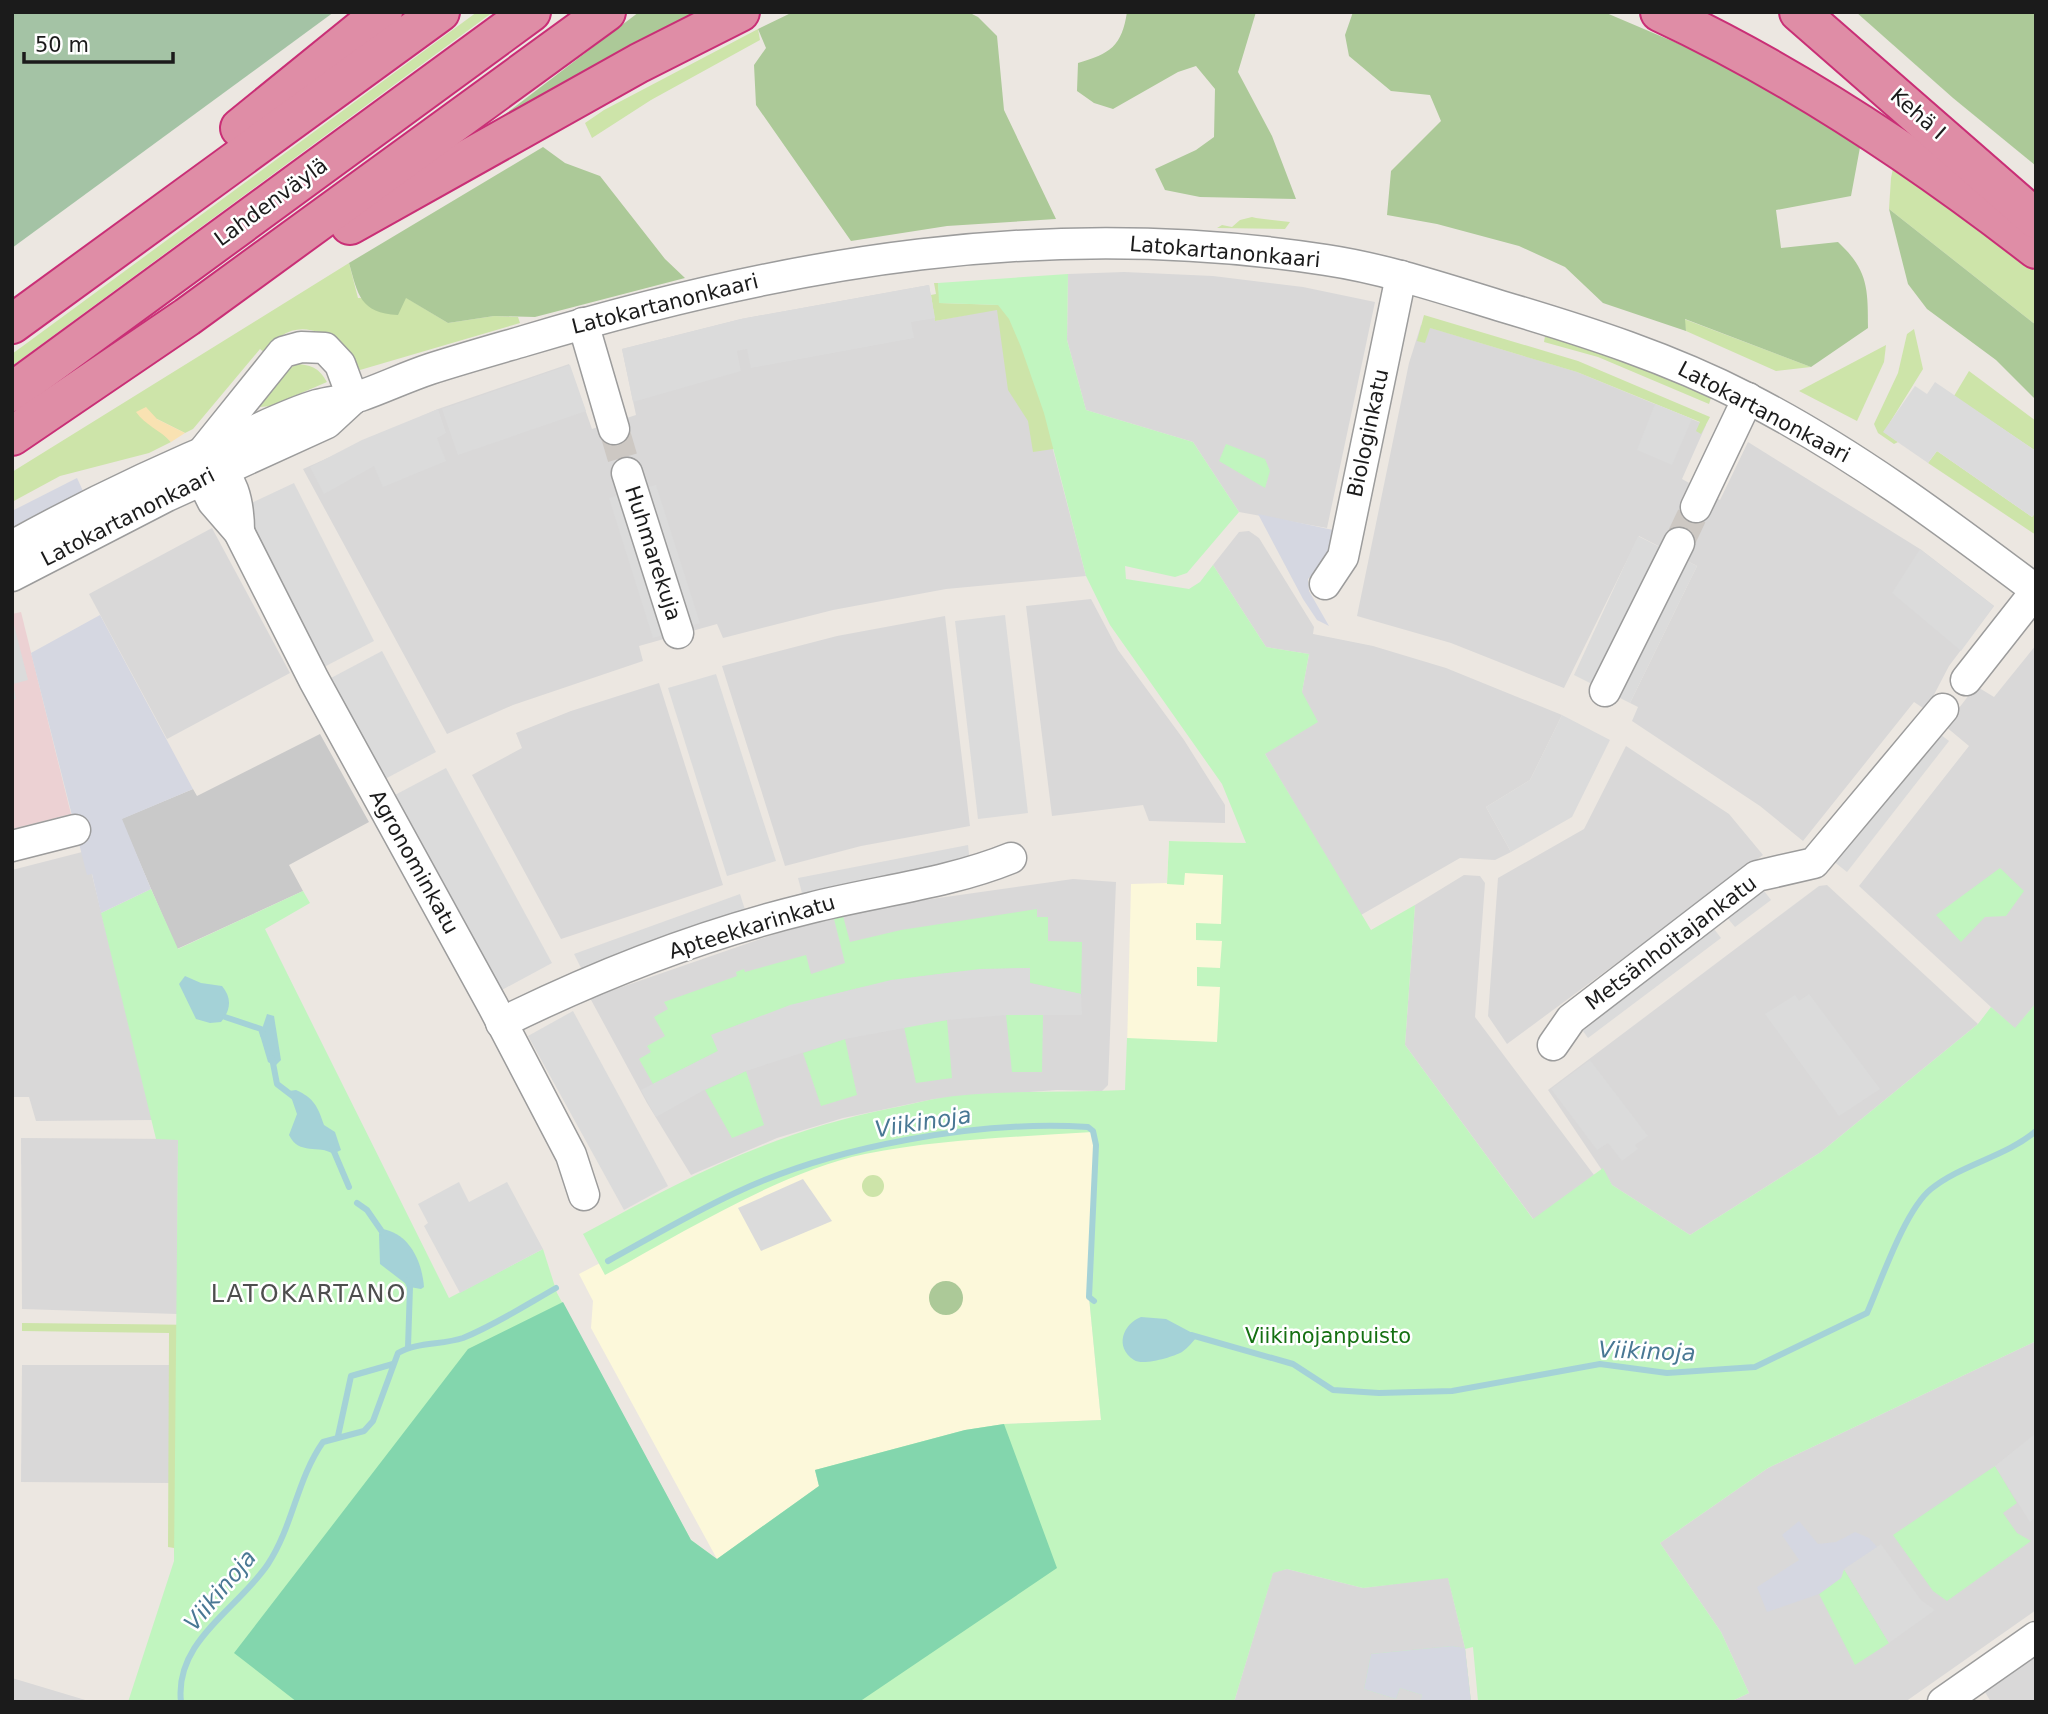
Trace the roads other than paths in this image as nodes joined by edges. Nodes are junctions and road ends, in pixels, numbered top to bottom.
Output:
1 (383, 12) edge
2 (440, 12) edge
3 (531, 12) edge
4 (606, 12) edge
5 (740, 12) edge
6 (1660, 12) edge
7 (1799, 12) edge
8 (2036, 219) edge
9 (2036, 249) edge
10 (1401, 276) junction
11 (187, 317) junction
12 (13, 323) edge
13 (583, 323) junction
14 (12, 392) edge
15 (1748, 398) junction
16 (354, 399) junction
17 (614, 429) tunnel mouth
18 (12, 436) edge
19 (210, 467) junction
20 (627, 473) tunnel mouth
21 (1696, 507) tunnel mouth
22 (1679, 543) tunnel mouth
23 (12, 545) edge
24 (12, 576) edge
25 (1325, 584) dead end
26 (2036, 590) edge
27 (678, 633) dead end
28 (1966, 680) dead end
29 (1605, 691) dead end
30 (1943, 709) dead end
31 (75, 830) dead end
32 (12, 846) edge
33 (1011, 858) dead end
34 (501, 1023) junction
35 (1553, 1045) dead end
36 (584, 1195) dead end
37 (2036, 1637) edge
38 (1961, 1697) edge

1 - 12 highway
2 - 12 highway
3 - 14 highway, Lahdenväylä
4 - 11 highway
5 - 11 highway
6 - 9 highway
7 - 8 highway, Kehä I
10 - 13 street, Latokartanonkaari
10 - 15 street, Latokartanonkaari
10 - 25 street, Biologinkatu
11 - 18 highway
13 - 16 street, Latokartanonkaari
13 - 17 street
15 - 21 street
15 - 26 street, Latokartanonkaari
16 - 19 street, Latokartanonkaari
16 - 19 street
19 - 23 street, Latokartanonkaari
19 - 24 street, Latokartanonkaari
19 - 34 street, Agronominkatu
20 - 27 street, Huhmarekuja
22 - 29 street
26 - 28 street
30 - 35 street, Metsänhoitajankatu
31 - 32 street
33 - 34 street, Apteekkarinkatu
34 - 36 street, Agronominkatu
37 - 38 street

